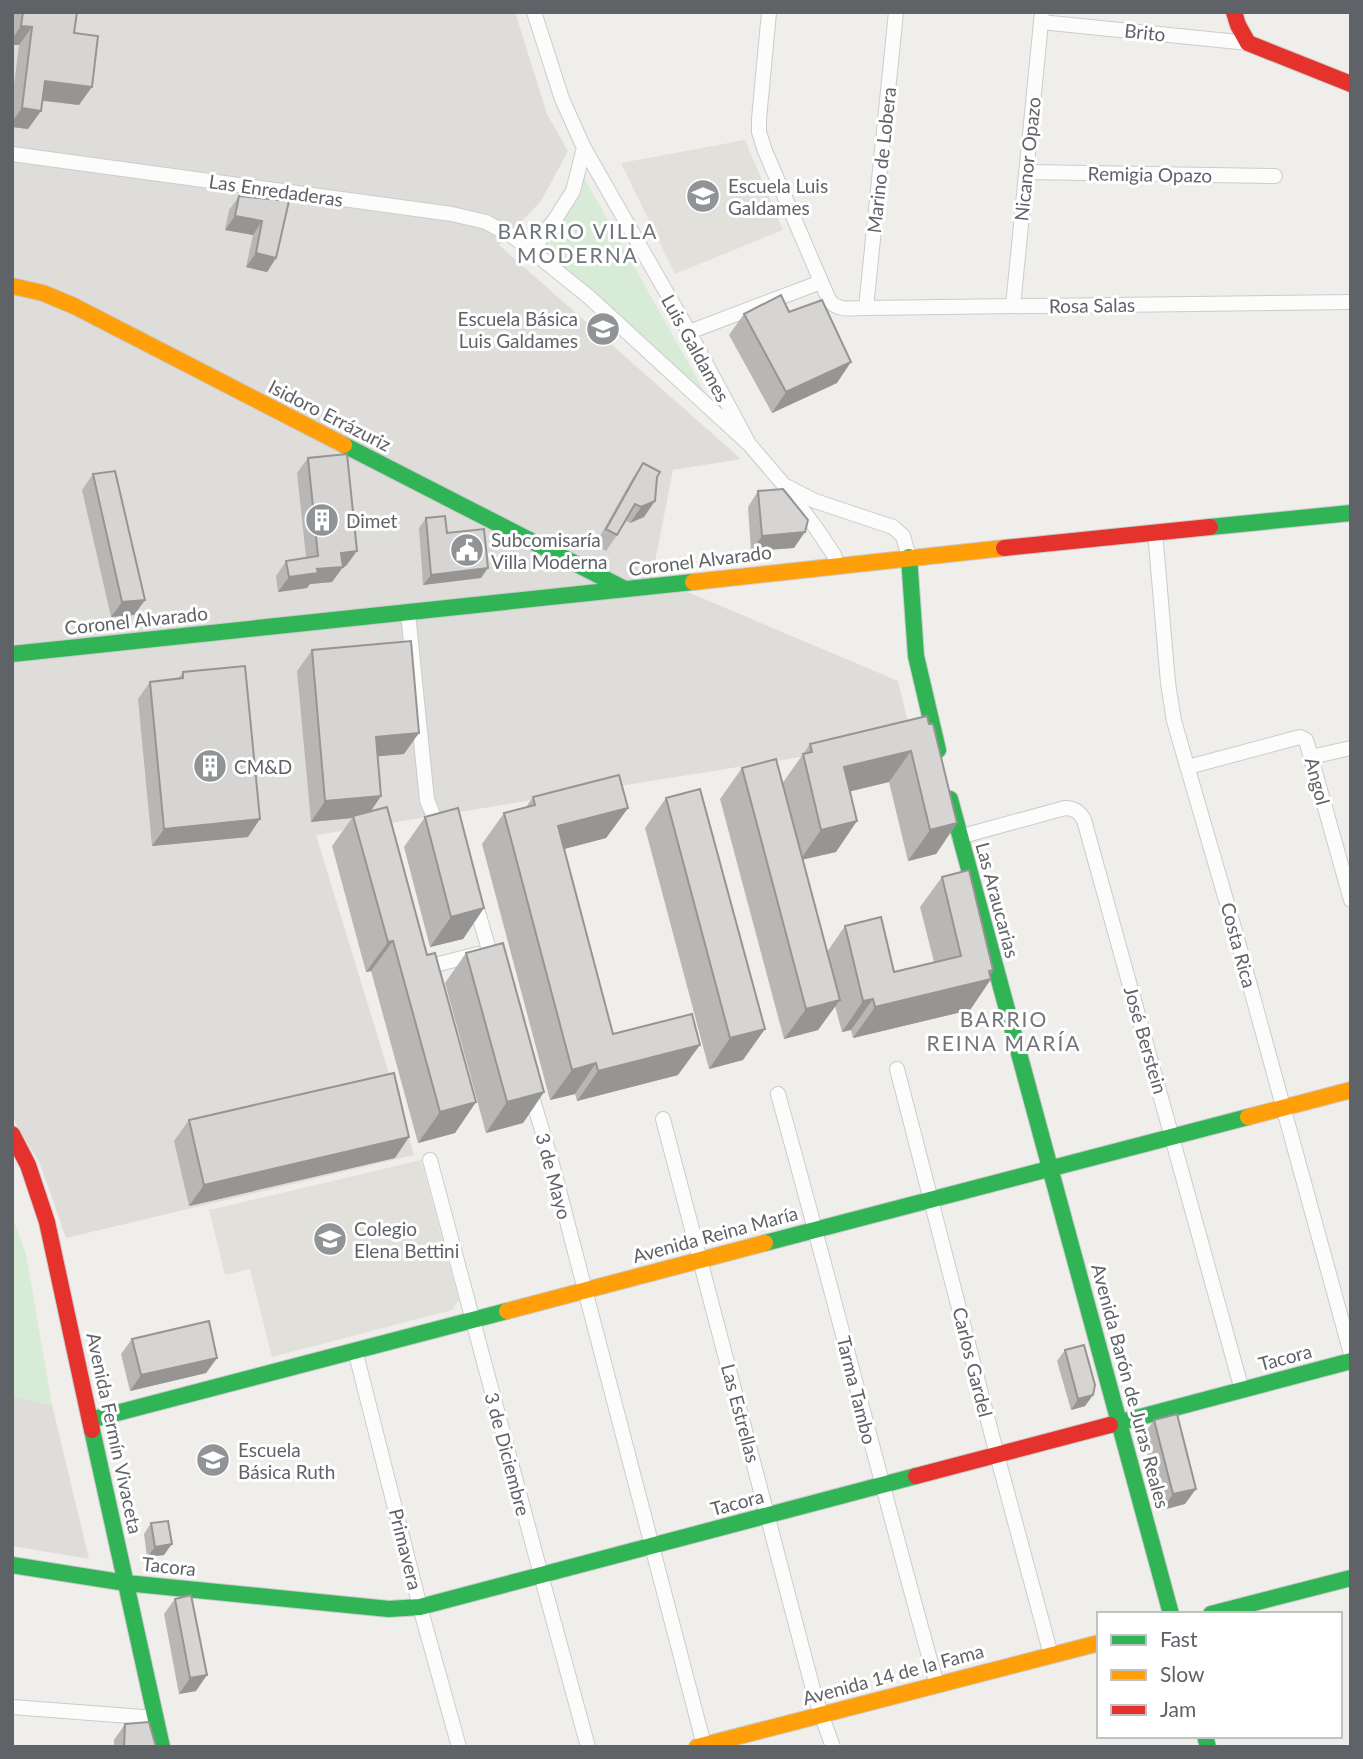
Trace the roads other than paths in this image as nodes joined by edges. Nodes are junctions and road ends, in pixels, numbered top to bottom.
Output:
1 (534, 12) edge
2 (769, 12) edge
3 (896, 12) edge
4 (1234, 12) edge
5 (1042, 17) edge
6 (1248, 43) junction
7 (1351, 84) edge
8 (584, 148) junction
9 (12, 155) edge
10 (1026, 172) junction
11 (1275, 176) dead end
12 (532, 251) junction
13 (821, 282) junction
14 (12, 286) edge
15 (1351, 302) edge
16 (1013, 306) junction
17 (866, 308) junction
18 (689, 332) junction
19 (749, 444) junction
20 (784, 485) junction
21 (1351, 513) edge
22 (1154, 532) junction
23 (909, 558) junction
24 (566, 561) junction
25 (837, 565) junction
26 (626, 590) junction
27 (566, 596) junction
28 (408, 613) junction
29 (12, 654) edge
30 (1351, 748) edge
31 (1311, 757) junction
32 (1188, 767) junction
33 (959, 837) junction
34 (456, 843) edge
35 (1349, 885) edge
36 (471, 889) edge
37 (1351, 901) edge
38 (489, 951) junction
39 (427, 967) edge
40 (497, 977) edge
41 (524, 1069) edge
42 (897, 1069) dead end
43 (1351, 1090) edge
44 (778, 1094) dead end
45 (1283, 1108) junction
46 (663, 1119) dead end
47 (12, 1134) edge
48 (1173, 1136) junction
49 (430, 1160) dead end
50 (1051, 1168) junction
51 (931, 1200) junction
52 (816, 1230) junction
53 (700, 1260) junction
54 (584, 1290) junction
55 (472, 1320) junction
56 (355, 1350) junction
57 (1351, 1354) edge
58 (1351, 1361) edge
59 (1242, 1390) junction
60 (90, 1420) junction
61 (1119, 1422) junction
62 (997, 1455) junction
63 (882, 1485) junction
64 (767, 1516) junction
65 (651, 1546) junction
66 (12, 1565) edge
67 (541, 1575) junction
68 (1351, 1578) edge
69 (126, 1583) junction
70 (420, 1607) junction
71 (1170, 1612) edge
72 (1219, 1612) edge
73 (1097, 1644) edge
74 (1051, 1655) junction
75 (937, 1685) junction
76 (12, 1707) edge
77 (822, 1714) junction
78 (156, 1718) junction
79 (700, 1746) edge
80 (162, 1747) edge
81 (459, 1747) edge
82 (589, 1747) edge
83 (833, 1747) edge

1 - 8 street, Luis Galdames
2 - 13 street
3 - 17 street, Marino de Lobera
4 - 6 street
5 - 6 street, Brito
5 - 10 street, Nicanor Opazo
6 - 7 street
8 - 12 street
8 - 18 street, Luis Galdames
9 - 12 street, Las Enredaderas
10 - 11 street, Remigia Opazo
10 - 16 street, Nicanor Opazo
12 - 19 street, Las Enredaderas
13 - 17 street, Rosa Salas
13 - 18 street
14 - 24 street, Isidoro Errázuriz
15 - 16 street, Rosa Salas
16 - 17 street, Rosa Salas
18 - 19 street, Luis Galdames
19 - 20 street, Luis Galdames
20 - 23 street, Luis Galdames
20 - 25 street, Luis Galdames
21 - 22 street, Coronel Alvarado
22 - 23 street, Coronel Alvarado
22 - 32 street, Costa Rica
23 - 25 street, Coronel Alvarado
23 - 33 street, Las Araucarias
24 - 26 street, Isidoro Errázuriz
24 - 27 street
25 - 26 street, Coronel Alvarado
26 - 27 street, Coronel Alvarado
27 - 28 street, Coronel Alvarado
28 - 29 street, Coronel Alvarado
28 - 34 street
30 - 31 street
31 - 32 street, Angol
31 - 35 street, Angol
32 - 45 street, Costa Rica
33 - 48 street, José Berstein
33 - 50 street, Las Araucarias
35 - 37 street, Angol
36 - 38 street
38 - 39 street
38 - 40 street
41 - 54 street, 3 de Mayo
42 - 51 street, Carlos Gardel
43 - 45 street, Avenida Reina María
44 - 52 street, Tarma Tambo
45 - 48 street, Avenida Reina María
45 - 57 street, Costa Rica
46 - 53 street, Las Estrellas
47 - 60 street, Avenida Fermín Vivaceta
48 - 50 street, Avenida Reina María
48 - 59 street, José Berstein
49 - 55 street, 3 de Diciembre
50 - 51 street, Avenida Reina María
50 - 61 street, Avenida Barón de Juras Reales
51 - 52 street, Avenida Reina María
51 - 62 street, Carlos Gardel
52 - 53 street, Avenida Reina María
52 - 63 street, Tarma Tambo
53 - 54 street, Avenida Reina María
53 - 64 street, Las Estrellas
54 - 55 street, Avenida Reina María
54 - 65 street, 3 de Mayo
55 - 56 street, Avenida Reina María
55 - 67 street, 3 de Diciembre
56 - 60 street, Avenida Reina María
56 - 70 street, Primavera
58 - 59 street, Tacora
59 - 61 street, Tacora
60 - 69 street, Avenida Fermín Vivaceta
61 - 62 street, Tacora
61 - 71 street, Avenida Barón de Juras Reales
62 - 63 street, Tacora
62 - 74 street, Carlos Gardel
63 - 64 street, Tacora
63 - 75 street, Tarma Tambo
64 - 65 street, Tacora
64 - 77 street, Las Estrellas
65 - 67 street, Tacora
65 - 79 street, 3 de Mayo
66 - 69 street, Tacora
67 - 70 street, Tacora
67 - 82 street, 3 de Diciembre
68 - 72 street
69 - 70 street, Tacora
69 - 78 street, Avenida Fermín Vivaceta
70 - 81 street, Primavera
73 - 74 street, Avenida 14 de la Fama
74 - 75 street, Avenida 14 de la Fama
75 - 77 street, Avenida 14 de la Fama
76 - 78 street
77 - 79 street, Avenida 14 de la Fama
77 - 83 street, Las Estrellas
78 - 80 street, Avenida Fermín Vivaceta

